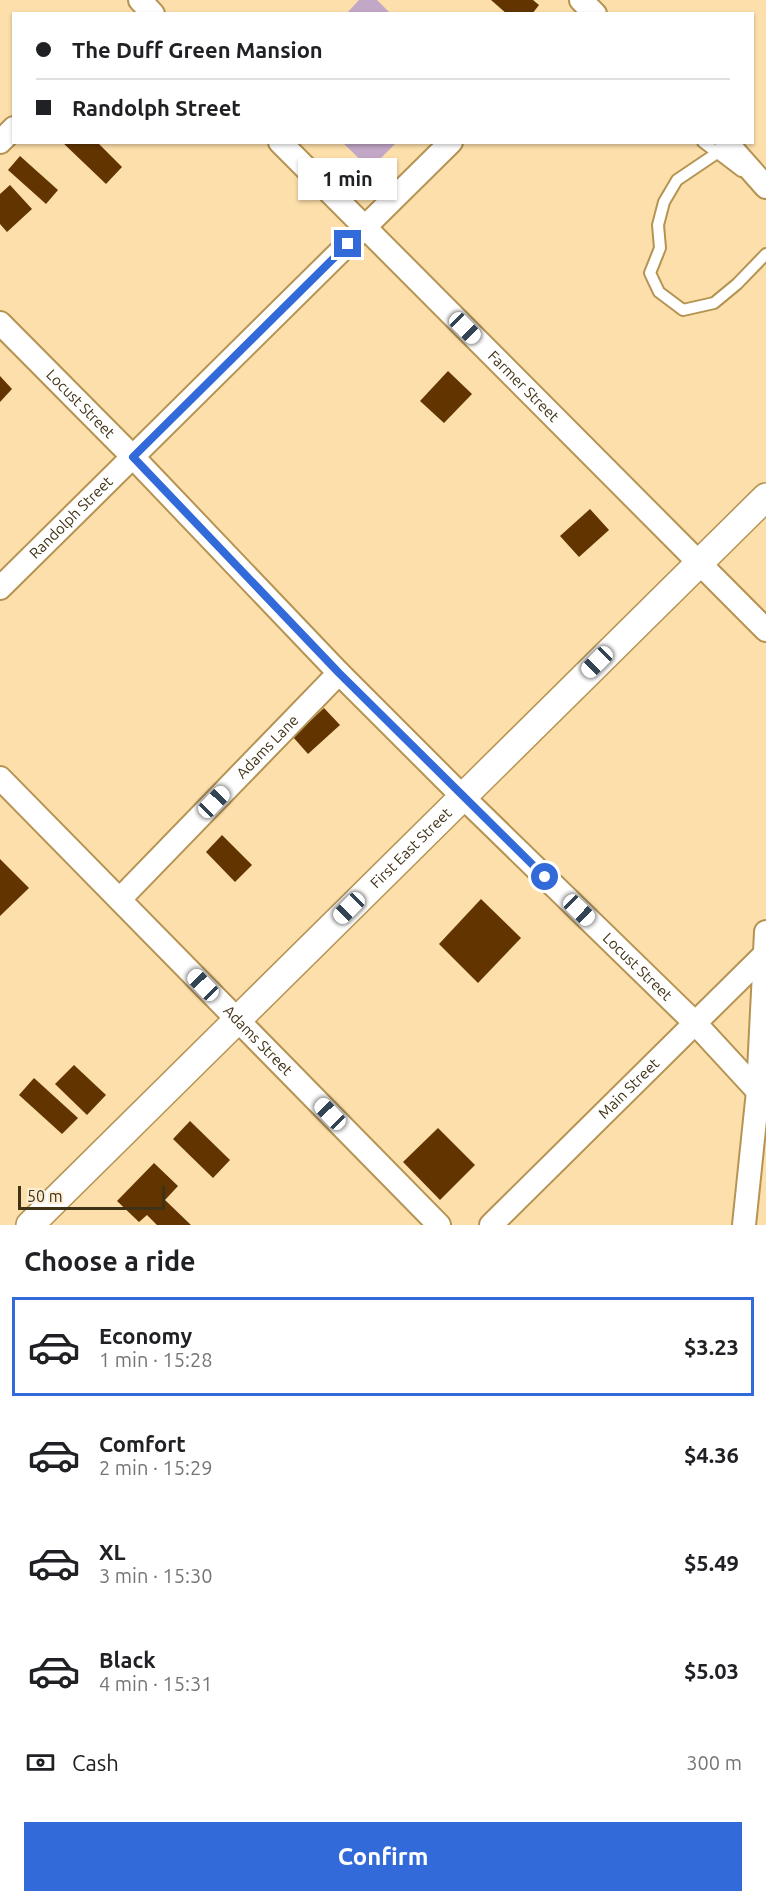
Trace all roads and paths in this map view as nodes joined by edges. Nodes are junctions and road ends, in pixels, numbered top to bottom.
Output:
1 (140, 0) edge
2 (130, 12) edge
3 (151, 12) edge
4 (12, 130) edge
5 (0, 142) edge
6 (282, 144) edge
7 (449, 144) edge
8 (721, 148) edge
9 (766, 188) edge
10 (364, 228) junction
11 (766, 254) edge
12 (0, 323) edge
13 (133, 457) junction
14 (766, 497) edge
15 (699, 562) junction
16 (0, 588) edge
17 (766, 630) edge
18 (339, 673) junction
19 (0, 778) edge
20 (462, 796) junction
21 (120, 899) junction
22 (765, 946) edge
23 (236, 1020) junction
24 (695, 1023) junction
25 (762, 1096) edge
26 (30, 1225) edge
27 (439, 1225) edge
28 (491, 1225) edge
29 (744, 1225) edge

1 - 2 street
1 - 3 street
4 - 5 street
6 - 10 street, Farmer Street
7 - 10 street, Randolph Street
8 - 9 street
8 - 11 lane
10 - 13 street, Randolph Street
10 - 15 street, Farmer Street
12 - 13 street, Locust Street
13 - 16 street, Randolph Street
13 - 18 street, Locust Street
14 - 15 street, First East Street
15 - 17 street, Farmer Street
15 - 20 street, First East Street
18 - 20 street, Locust Street
18 - 21 street, Adams Lane
19 - 21 street, Adams Street
20 - 23 street, First East Street
20 - 24 street, Locust Street
21 - 23 street, Adams Street
22 - 24 street, Main Street
22 - 25 street
23 - 26 street, First East Street
23 - 27 street, Adams Street
24 - 25 street, Locust Street
24 - 28 street, Main Street
25 - 29 street

